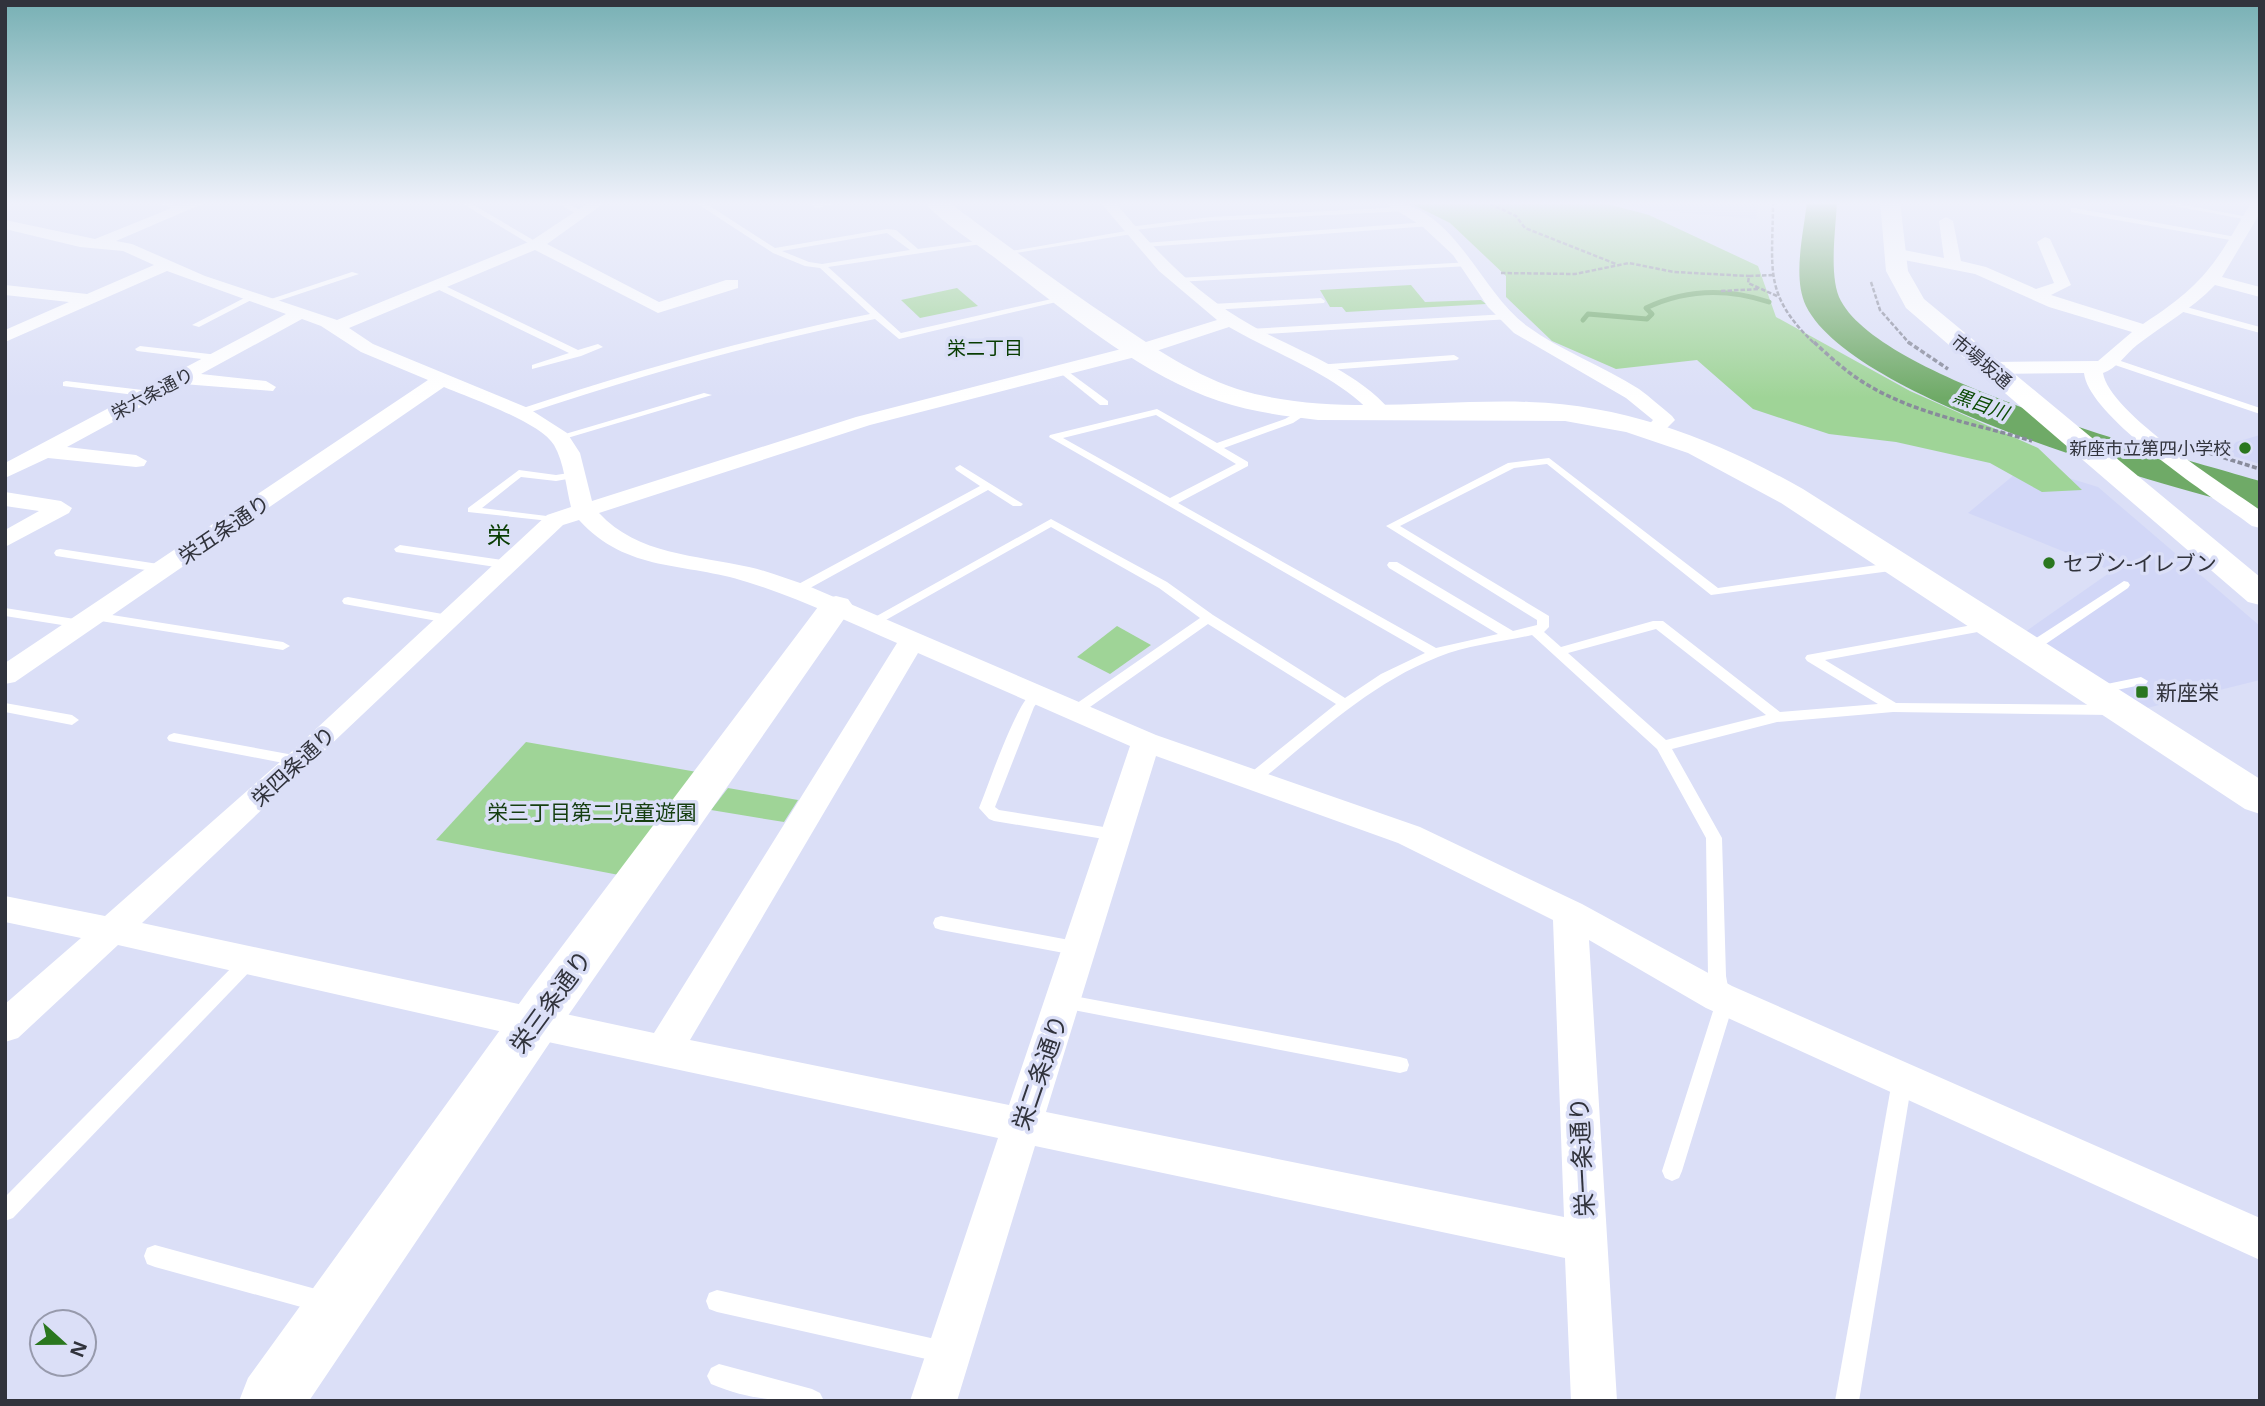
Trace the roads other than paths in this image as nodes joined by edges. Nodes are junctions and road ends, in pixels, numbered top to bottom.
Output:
1 (822, 266) edge
2 (164, 267) edge
3 (175, 267) edge
4 (481, 267) edge
5 (579, 267) edge
6 (1022, 267) edge
7 (1165, 267) edge
8 (1421, 267) edge
9 (1471, 267) edge
10 (1897, 267) edge
11 (1965, 267) edge
12 (2055, 267) edge
13 (2219, 267) edge
14 (355, 274) dead end
15 (2212, 279) junction
16 (1177, 280) junction
17 (732, 284) dead end
18 (436, 285) junction
19 (5, 290) edge
20 (2260, 292) edge
21 (2037, 294) junction
22 (88, 299) junction
23 (259, 299) junction
24 (1065, 299) junction
25 (1321, 301) dead end
26 (1212, 307) junction
27 (2179, 308) junction
28 (299, 314) junction
29 (875, 316) junction
30 (1507, 317) junction
31 (1231, 321) junction
32 (196, 325) dead end
33 (336, 327) junction
34 (2260, 330) edge
35 (2147, 331) junction
36 (1249, 332) junction
37 (5, 337) edge
38 (598, 347) dead end
39 (140, 349) dead end
40 (1140, 350) junction
41 (578, 354) junction
42 (218, 358) junction
43 (1454, 358) dead end
44 (2101, 365) junction
45 (535, 367) dead end
46 (1315, 368) junction
47 (1062, 370) junction
48 (1998, 374) junction
49 (182, 378) junction
50 (442, 380) junction
51 (66, 384) dead end
52 (266, 387) dead end
53 (151, 394) junction
54 (707, 395) dead end
55 (1104, 403) dead end
56 (1304, 411) junction
57 (2260, 411) edge
58 (521, 412) junction
59 (1383, 414) junction
60 (1654, 430) junction
61 (560, 437) junction
62 (1214, 448) junction
63 (46, 451) junction
64 (136, 461) dead end
65 (960, 468) dead end
66 (5, 472) edge
67 (575, 475) junction
68 (988, 486) junction
69 (5, 499) edge
70 (1169, 503) junction
71 (1017, 504) dead end
72 (569, 515) junction
73 (2260, 521) edge
74 (5, 540) edge
75 (400, 549) dead end
76 (60, 553) dead end
77 (509, 565) junction
78 (1393, 565) dead end
79 (1899, 566) junction
80 (165, 569) junction
81 (2124, 585) dead end
82 (2260, 595) edge
83 (348, 601) dead end
84 (835, 606) junction
85 (5, 612) edge
86 (1208, 618) junction
87 (448, 619) junction
88 (87, 620) junction
89 (1992, 625) junction
90 (1535, 631) junction
91 (1511, 636) junction
92 (912, 641) junction
93 (283, 646) dead end
94 (2029, 649) junction
95 (1558, 652) junction
96 (1435, 653) junction
97 (5, 676) edge
98 (1036, 694) junction
99 (2119, 694) junction
100 (1347, 705) junction
101 (1893, 707) junction
102 (5, 708) edge
103 (1075, 711) junction
104 (1777, 717) junction
105 (72, 720) dead end
106 (174, 738) dead end
107 (1146, 742) junction
108 (1663, 746) junction
109 (299, 761) junction
110 (1254, 778) junction
111 (2260, 799) edge
112 (1116, 835) junction
113 (5, 909) edge
114 (1570, 913) junction
115 (941, 923) dead end
116 (112, 931) junction
117 (1080, 949) junction
118 (250, 959) junction
119 (1719, 997) junction
120 (1063, 1001) junction
121 (534, 1024) junction
122 (5, 1027) edge
123 (664, 1050) junction
124 (1400, 1065) dead end
125 (1902, 1081) junction
126 (1021, 1126) junction
127 (1672, 1171) dead end
128 (6, 1212) edge
129 (2260, 1239) edge
130 (1586, 1242) junction
131 (155, 1256) dead end
132 (717, 1301) dead end
133 (338, 1307) junction
134 (949, 1353) junction
135 (719, 1376) dead end
136 (938, 1400) edge
137 (271, 1401) edge
138 (812, 1401) edge
139 (1594, 1401) edge
140 (1847, 1401) edge

1 - 29 lane
2 - 22 street
3 - 23 street
4 - 18 street
5 - 17 street
6 - 24 street
7 - 16 street
8 - 16 lane
9 - 30 street
10 - 48 street, 市場坂通
11 - 21 street
12 - 21 street
13 - 15 street
14 - 23 lane
15 - 20 street
15 - 27 street
16 - 26 street
18 - 33 street
18 - 41 lane
19 - 22 street
21 - 35 street
22 - 37 street
23 - 28 street
23 - 32 lane
24 - 29 lane
24 - 40 street
25 - 26 lane
26 - 31 street
27 - 34 lane
27 - 35 street
28 - 33 street
28 - 42 street, 栄六条通り
29 - 58 lane
30 - 36 lane
30 - 60 street
31 - 36 street
31 - 40 street
33 - 50 street
35 - 44 street
36 - 46 street
38 - 41 lane
39 - 42 lane
40 - 47 street
40 - 56 street
41 - 45 lane
42 - 49 street, 栄六条通り
43 - 46 lane
44 - 48 street
44 - 57 lane
44 - 73 street
46 - 59 street
47 - 55 lane
47 - 72 street
48 - 82 street, 市場坂通
49 - 52 street
49 - 53 street, 栄六条通り
50 - 58 street
50 - 80 street, 栄五条通り
51 - 53 lane
53 - 63 street, 栄六条通り
54 - 61 lane
56 - 59 street
56 - 62 lane
58 - 61 street
59 - 60 street
60 - 79 street
61 - 67 street
62 - 70 lane
62 - 70 lane
63 - 64 street
63 - 66 street, 栄六条通り
65 - 68 lane
67 - 72 street
67 - 72 lane
68 - 71 lane
68 - 84 lane
69 - 74 street
70 - 96 lane
72 - 77 street, 栄四条通り
72 - 84 street
75 - 77 lane
76 - 80 lane
77 - 87 street, 栄四条通り
78 - 91 lane
79 - 89 street
79 - 90 lane
80 - 88 street, 栄五条通り
81 - 94 lane
83 - 87 lane
84 - 86 lane
84 - 92 street
84 - 121 street, 栄三条通り
85 - 88 lane
86 - 100 lane
86 - 103 lane
87 - 109 street, 栄四条通り
88 - 93 lane
88 - 97 street, 栄五条通り
89 - 94 street
89 - 101 lane
90 - 91 lane
90 - 95 lane
91 - 96 lane
92 - 98 street
92 - 123 street
94 - 99 street
95 - 104 lane
95 - 108 lane
96 - 100 lane
98 - 103 street
98 - 112 lane
99 - 101 lane
99 - 111 street
100 - 110 lane
101 - 104 lane
102 - 105 lane
103 - 107 street
104 - 108 lane
106 - 109 lane
107 - 110 street
107 - 112 street, 栄二条通り
108 - 119 lane
109 - 116 street, 栄四条通り
110 - 114 street
112 - 117 street, 栄二条通り
113 - 116 street
114 - 119 street
114 - 130 street, 栄一条通り
115 - 117 lane
116 - 118 street
116 - 122 street, 栄四条通り
117 - 120 street, 栄二条通り
118 - 121 street
118 - 128 lane
119 - 125 street
119 - 127 lane
120 - 124 lane
120 - 126 street, 栄二条通り
121 - 123 street
121 - 133 street, 栄三条通り
123 - 126 street
125 - 129 street
125 - 140 lane
126 - 130 street
126 - 134 street, 栄二条通り
130 - 139 street, 栄一条通り
131 - 133 lane
132 - 134 lane
133 - 137 street, 栄三条通り
134 - 136 street, 栄二条通り
135 - 138 lane

